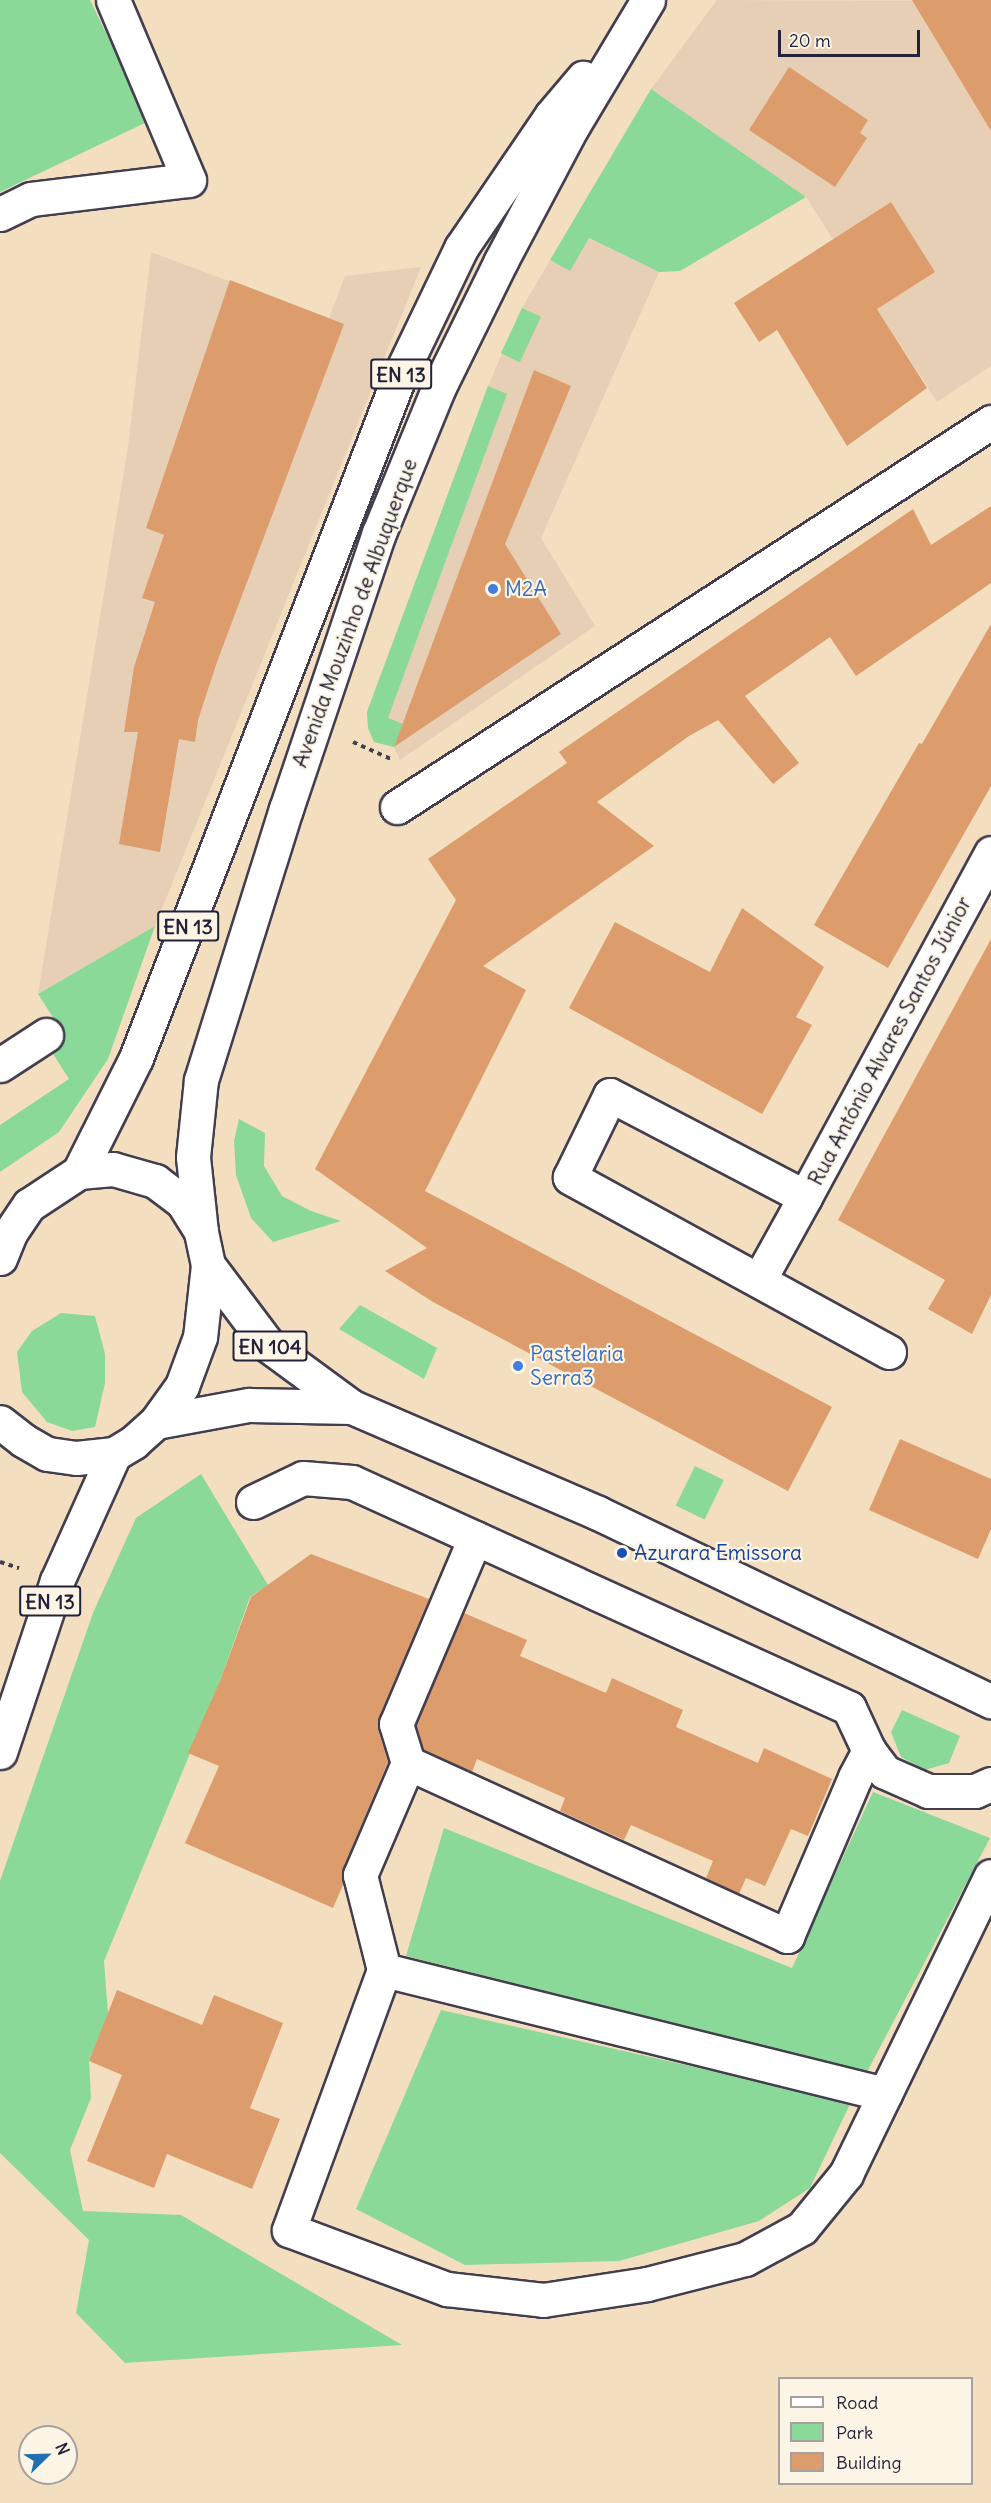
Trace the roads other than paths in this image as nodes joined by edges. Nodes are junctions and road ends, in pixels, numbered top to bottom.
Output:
1 (113, 0) edge
2 (648, 0) edge
3 (0, 214) edge
4 (991, 422) edge
5 (397, 807) dead end
6 (991, 853) edge
7 (46, 1035) dead end
8 (0, 1065) edge
9 (79, 1172) junction
10 (806, 1197) junction
11 (14, 1210) edge
12 (201, 1232) junction
13 (0, 1258) edge
14 (208, 1265) junction
15 (759, 1280) junction
16 (889, 1352) dead end
17 (352, 1407) junction
18 (0, 1422) edge
19 (156, 1422) junction
20 (114, 1454) junction
21 (253, 1502) dead end
22 (475, 1538) junction
23 (991, 1701) edge
24 (869, 1750) junction
25 (0, 1752) edge
26 (408, 1763) junction
27 (991, 1784) edge
28 (991, 1876) edge
29 (384, 1970) junction
30 (885, 2094) junction

1 - 3 street
2 - 9 street, Avenida Mouzinho de Albuquerque / EN 13
2 - 12 street, Avenida Mouzinho de Albuquerque / EN 13
4 - 5 street
6 - 10 street, Rua António Alvares Santos Júnior
7 - 8 street
9 - 11 street, EN 13
9 - 12 street, EN 13
10 - 15 street, Rua António Alvares Santos Júnior
10 - 15 street, Rua António Alvares Santos Júnior
11 - 13 street, EN 13
12 - 14 street, EN 13
14 - 17 street, EN 104
14 - 19 street, EN 13
15 - 16 street, Rua António Alvares Santos Júnior
17 - 19 street, EN 104
17 - 23 street, EN 104
18 - 20 street, EN 13
19 - 20 street, EN 13
20 - 25 street, EN 13
21 - 22 street
22 - 24 street
22 - 26 street
24 - 26 street
24 - 27 street
26 - 29 street
28 - 30 street
29 - 30 street
29 - 30 street

